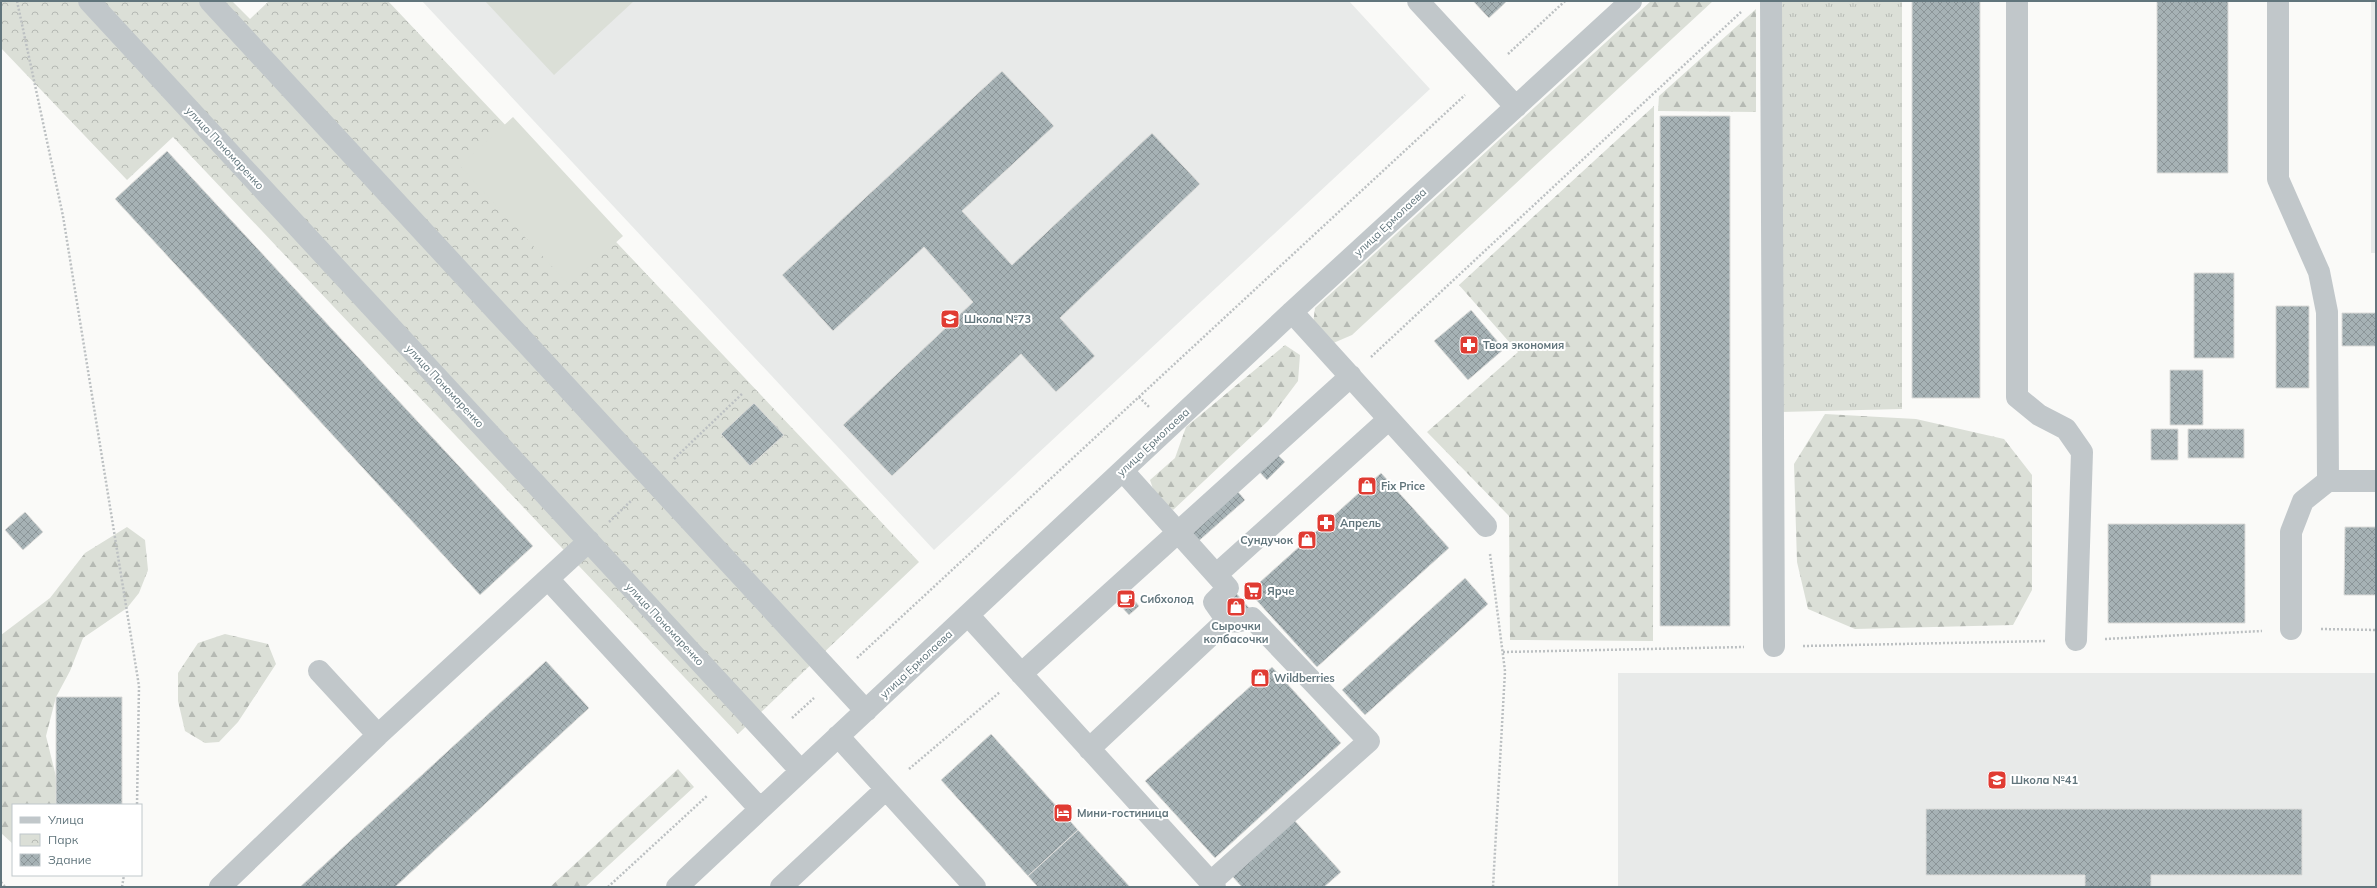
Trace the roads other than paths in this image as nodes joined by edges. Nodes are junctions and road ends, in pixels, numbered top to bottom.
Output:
1 (89, 1) edge
2 (210, 1) edge
3 (1418, 1) edge
4 (1631, 1) edge
5 (1771, 1) edge
6 (2017, 1) edge
7 (2278, 1) edge
8 (1516, 107) junction
9 (1292, 312) junction
10 (1351, 376) junction
11 (1389, 419) junction
12 (1123, 471) junction
13 (2328, 481) junction
14 (2376, 481) edge
15 (1486, 526) road end
16 (1178, 532) junction
17 (589, 541) junction
18 (1216, 574) junction
19 (548, 579) junction
20 (968, 615) junction
21 (1227, 620) junction
22 (2291, 629) road end
23 (2076, 640) road end
24 (1774, 646) road end
25 (319, 671) dead end
26 (1021, 674) junction
27 (866, 711) junction
28 (378, 735) junction
29 (838, 736) junction
30 (1089, 749) junction
31 (801, 771) junction
32 (886, 789) junction
33 (760, 809) junction
34 (1213, 885) edge
35 (220, 887) edge
36 (677, 887) edge
37 (781, 887) edge
38 (975, 887) edge

1 - 17 street, улица Пономаренко
2 - 27 street
3 - 8 street
4 - 8 street, улица Ермолаева
5 - 24 street
6 - 23 street
7 - 13 street
8 - 9 street, улица Ермолаева
9 - 10 street
9 - 12 street, улица Ермолаева
10 - 11 street
10 - 16 street
11 - 15 street
11 - 18 street
12 - 16 street
12 - 20 street, улица Ермолаева
13 - 14 street
13 - 22 street
16 - 18 street
16 - 26 street
17 - 19 street
17 - 31 street, улица Пономаренко
18 - 21 street
19 - 28 street
19 - 33 street
20 - 26 street
20 - 27 street, улица Ермолаева
21 - 30 street
21 - 34 street
25 - 28 street
26 - 30 street
27 - 29 street, улица Ермолаева
28 - 35 street
29 - 31 street, улица Ермолаева
29 - 32 street
30 - 34 street
31 - 33 street, улица Ермолаева
32 - 37 street
32 - 38 street
33 - 36 street, улица Ермолаева

